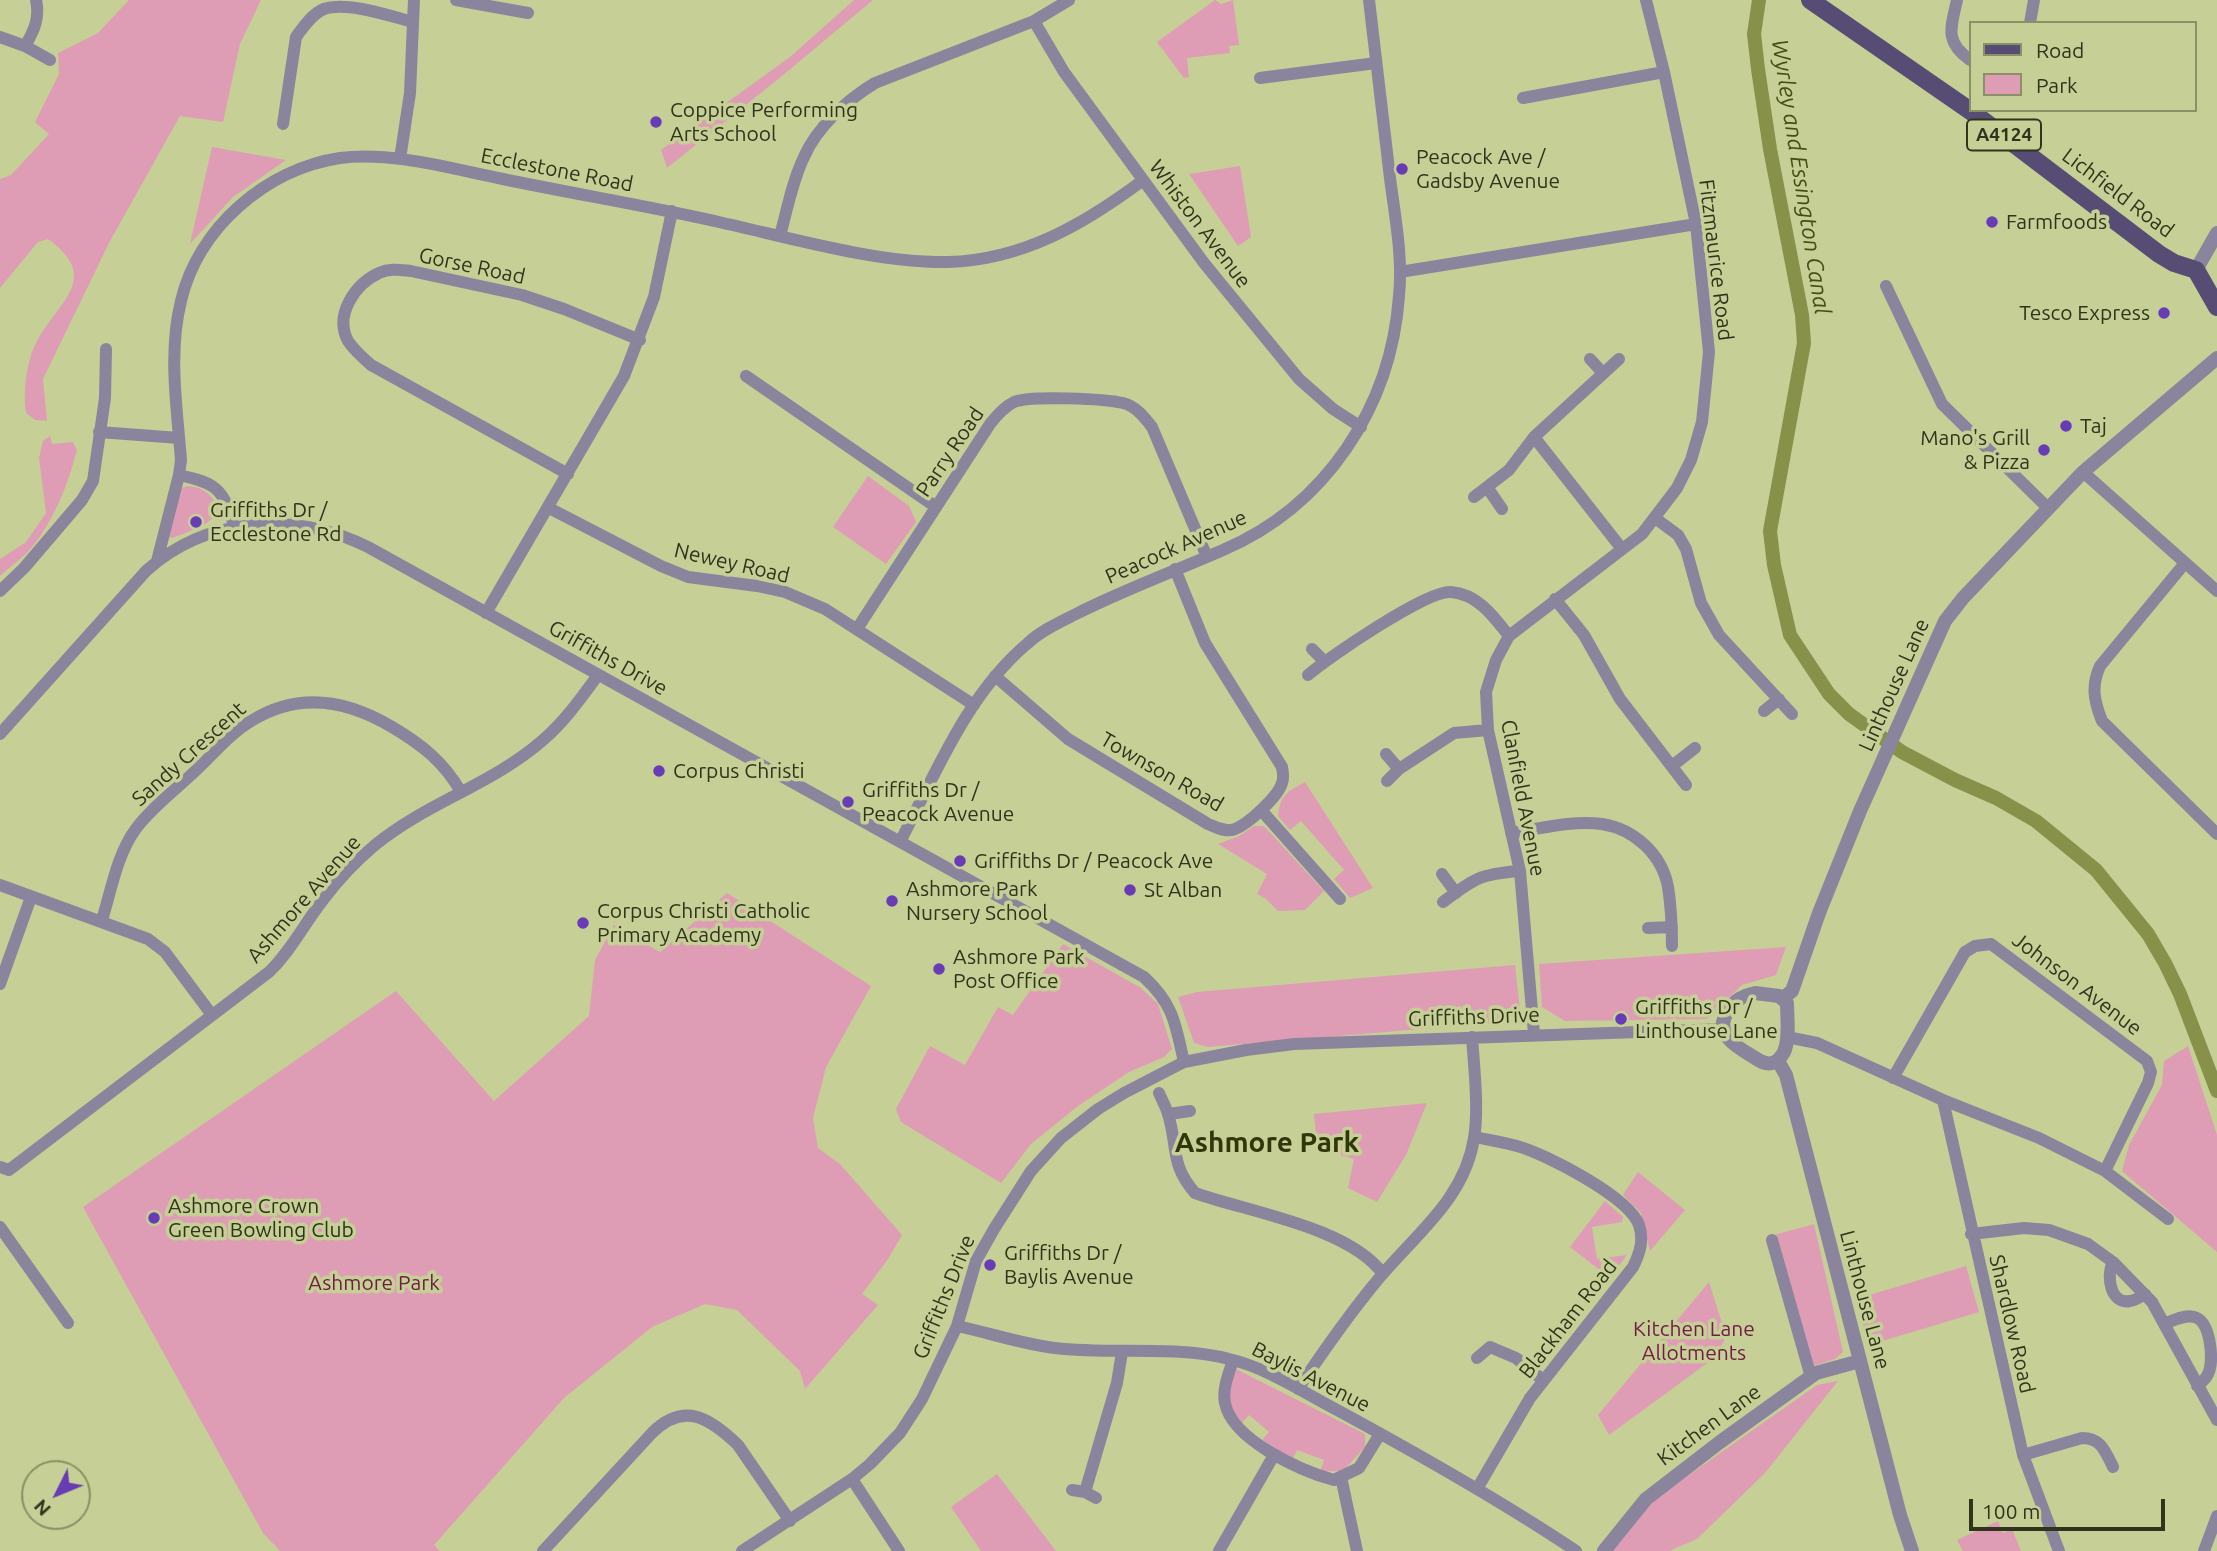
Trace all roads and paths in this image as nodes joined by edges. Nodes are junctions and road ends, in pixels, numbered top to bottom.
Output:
1 (36, 0) edge
2 (414, 0) edge
3 (456, 0) edge
4 (1069, 0) edge
5 (1369, 0) edge
6 (1646, 0) edge
7 (1810, 0) edge
8 (1957, 0) edge
9 (2034, 0) edge
10 (528, 13) dead end
11 (1034, 21) junction
12 (2030, 21) edge
13 (414, 22) junction
14 (0, 37) edge
15 (25, 46) junction
16 (1968, 58) edge
17 (50, 60) dead end
18 (1376, 63) junction
19 (1664, 72) junction
20 (1261, 78) dead end
21 (1523, 98) dead end
22 (1968, 109) edge
23 (1972, 112) edge
24 (283, 124) dead end
25 (400, 159) junction
26 (1142, 181) junction
27 (672, 211) junction
28 (1696, 224) junction
29 (2217, 233) edge
30 (780, 236) junction
31 (2196, 270) junction
32 (1401, 272) junction
33 (1886, 286) dead end
34 (2217, 307) edge
35 (640, 340) junction
36 (106, 349) dead end
37 (2217, 358) edge
38 (1590, 359) dead end
39 (1619, 359) dead end
40 (1603, 373) junction
41 (746, 376) dead end
42 (1361, 427) junction
43 (99, 432) junction
44 (1534, 437) junction
45 (179, 438) junction
46 (2083, 472) junction
47 (568, 474) junction
48 (179, 475) junction
49 (1486, 487) junction
50 (1474, 497) dead end
51 (936, 507) junction
52 (549, 508) junction
53 (2048, 508) junction
54 (1503, 509) dead end
55 (1655, 517) junction
56 (234, 526) junction
57 (1622, 549) junction
58 (1207, 557) junction
59 (157, 561) junction
60 (2185, 563) junction
61 (1175, 569) junction
62 (0, 591) edge
63 (2217, 591) edge
64 (1555, 598) junction
65 (486, 614) junction
66 (857, 629) junction
67 (1509, 636) junction
68 (1312, 649) dead end
69 (1324, 661) junction
70 (598, 675) junction
71 (1308, 675) dead end
72 (995, 676) junction
73 (1779, 699) junction
74 (974, 705) junction
75 (1764, 712) dead end
76 (1792, 714) dead end
77 (1488, 730) junction
78 (0, 734) edge
79 (1695, 748) dead end
80 (1386, 754) dead end
81 (1672, 766) junction
82 (1399, 769) junction
83 (1387, 781) dead end
84 (1686, 785) dead end
85 (461, 792) junction
86 (1261, 810) junction
87 (1511, 833) junction
88 (2217, 834) edge
89 (900, 842) junction
90 (1520, 871) junction
91 (1442, 874) dead end
92 (0, 885) edge
93 (1455, 893) junction
94 (31, 897) junction
95 (1340, 898) dead end
96 (1443, 902) dead end
97 (102, 920) junction
98 (1672, 927) junction
99 (1648, 928) dead end
100 (1672, 946) dead end
101 (0, 984) edge
102 (1783, 998) junction
103 (212, 1015) junction
104 (1724, 1029) junction
105 (1534, 1034) junction
106 (1472, 1037) junction
107 (1787, 1038) junction
108 (1778, 1061) junction
109 (1184, 1062) junction
110 (1893, 1078) junction
111 (1160, 1093) dead end
112 (1943, 1100) junction
113 (1190, 1111) dead end
114 (1168, 1114) junction
115 (1475, 1137) junction
116 (3, 1171) edge
117 (2105, 1171) junction
118 (2168, 1219) dead end
119 (0, 1227) edge
120 (1971, 1234) junction
121 (1772, 1240) dead end
122 (2113, 1262) junction
123 (1383, 1274) junction
124 (2145, 1294) junction
125 (68, 1323) dead end
126 (2166, 1323) junction
127 (957, 1326) junction
128 (1122, 1352) junction
129 (1477, 1358) dead end
130 (1233, 1360) junction
131 (1860, 1361) junction
132 (1811, 1377) junction
133 (1544, 1380) junction
134 (2197, 1386) junction
135 (1298, 1389) junction
136 (2217, 1420) edge
137 (1380, 1434) junction
138 (1274, 1455) junction
139 (2022, 1455) junction
140 (2113, 1467) dead end
141 (1341, 1477) junction
142 (852, 1479) junction
143 (1478, 1489) junction
144 (1084, 1493) dead end
145 (2217, 1516) edge
146 (790, 1521) junction
147 (543, 1551) edge
148 (742, 1551) edge
149 (899, 1551) edge
150 (1219, 1551) edge
151 (1357, 1551) edge
152 (1576, 1551) edge
153 (1604, 1551) edge
154 (1912, 1551) edge
155 (2059, 1551) edge
156 (2204, 1551) edge

1 - 15 street
2 - 13 street
3 - 10 street
4 - 11 street
5 - 18 street, Peacock Avenue
6 - 19 street, Fitzmaurice Road
7 - 22 main road, Lichfield Road / A4124
8 - 16 street
9 - 12 street
11 - 26 street, Whiston Avenue
11 - 30 street
13 - 24 street
13 - 25 street
14 - 15 street
15 - 17 street
18 - 20 street
18 - 32 street, Peacock Avenue
19 - 21 street
19 - 28 street, Fitzmaurice Road
23 - 31 main road, Lichfield Road / A4124
25 - 27 street, Ecclestone Road
25 - 45 street, Ecclestone Road
26 - 30 street, Ecclestone Road
26 - 42 street, Whiston Avenue
27 - 30 street, Ecclestone Road
27 - 35 street
28 - 32 street
28 - 55 street, Fitzmaurice Road
29 - 31 street
31 - 34 main road
32 - 42 street, Peacock Avenue
33 - 53 street
35 - 47 street
35 - 47 street, Gorse Road
36 - 43 street
37 - 46 street, Linthouse Lane
38 - 40 street
39 - 40 street
40 - 44 street
41 - 51 street
42 - 58 street, Peacock Avenue
43 - 45 street
43 - 62 street
44 - 49 street
44 - 57 street
45 - 48 street, Ecclestone Road
46 - 53 street, Linthouse Lane
46 - 60 street
47 - 52 street
48 - 56 street
48 - 59 street, Ecclestone Road
49 - 50 street
49 - 54 street
51 - 58 street, Parry Road
51 - 66 street, Parry Road
52 - 65 street
52 - 66 street, Newey Road
53 - 102 street, Linthouse Lane
55 - 57 street, Clanfield Avenue
55 - 73 street
56 - 59 street, Griffiths Drive
56 - 65 street, Griffiths Drive
57 - 64 street, Clanfield Avenue
58 - 61 street, Peacock Avenue
59 - 78 street, Griffiths Drive
60 - 63 street
60 - 88 street
61 - 72 street, Peacock Avenue
61 - 86 street, Townson Road
64 - 67 street, Clanfield Avenue
64 - 81 street
65 - 70 street, Griffiths Drive
66 - 74 street, Newey Road
67 - 69 street
67 - 77 street, Clanfield Avenue
68 - 69 street
69 - 71 street
70 - 85 street, Ashmore Avenue
70 - 89 street, Griffiths Drive
72 - 74 street, Peacock Avenue
72 - 86 street, Townson Road
73 - 75 street
73 - 76 street
74 - 89 street, Peacock Avenue
77 - 82 street
77 - 87 street, Clanfield Avenue
79 - 81 street
80 - 82 street
81 - 84 street
82 - 83 street
85 - 97 street, Sandy Crescent
85 - 103 street, Ashmore Avenue
86 - 95 street
87 - 90 street, Clanfield Avenue
87 - 98 street
89 - 109 street, Griffiths Drive
90 - 93 street
90 - 105 street, Clanfield Avenue
91 - 93 street
92 - 94 street
93 - 96 street
94 - 97 street
94 - 101 street
97 - 103 street
98 - 99 street
98 - 100 street
102 - 104 street
102 - 107 street
103 - 116 street, Ashmore Avenue
104 - 105 street, Griffiths Drive
104 - 108 street
105 - 106 street, Griffiths Drive
106 - 109 street, Griffiths Drive
106 - 115 street
107 - 108 street
107 - 110 street
108 - 131 street, Linthouse Lane
109 - 127 street, Griffiths Drive
110 - 112 street
110 - 117 street, Johnson Avenue
111 - 114 street
112 - 117 street
112 - 120 street, Shardlow Road
113 - 114 street
114 - 123 street
115 - 123 street
115 - 133 street, Blackham Road
117 - 118 street
119 - 125 street
120 - 122 street
120 - 139 street, Shardlow Road
121 - 132 street
122 - 124 street
122 - 124 street
123 - 135 street
124 - 126 street
126 - 134 street
126 - 134 street
127 - 128 street, Baylis Avenue
127 - 142 street, Griffiths Drive
128 - 130 street, Baylis Avenue
128 - 144 street
129 - 133 street
130 - 135 street, Baylis Avenue
130 - 138 street
131 - 132 street, Kitchen Lane
131 - 154 street, Linthouse Lane
132 - 153 street, Kitchen Lane
133 - 143 street, Blackham Road
134 - 136 street
135 - 137 street, Baylis Avenue
137 - 141 street
137 - 143 street, Baylis Avenue
138 - 141 street
138 - 150 street
139 - 140 street
139 - 155 street, Shardlow Road
141 - 151 street
142 - 146 street, Griffiths Drive
142 - 149 street
143 - 152 street, Baylis Avenue
145 - 156 street
146 - 147 street
146 - 148 street, Griffiths Drive

